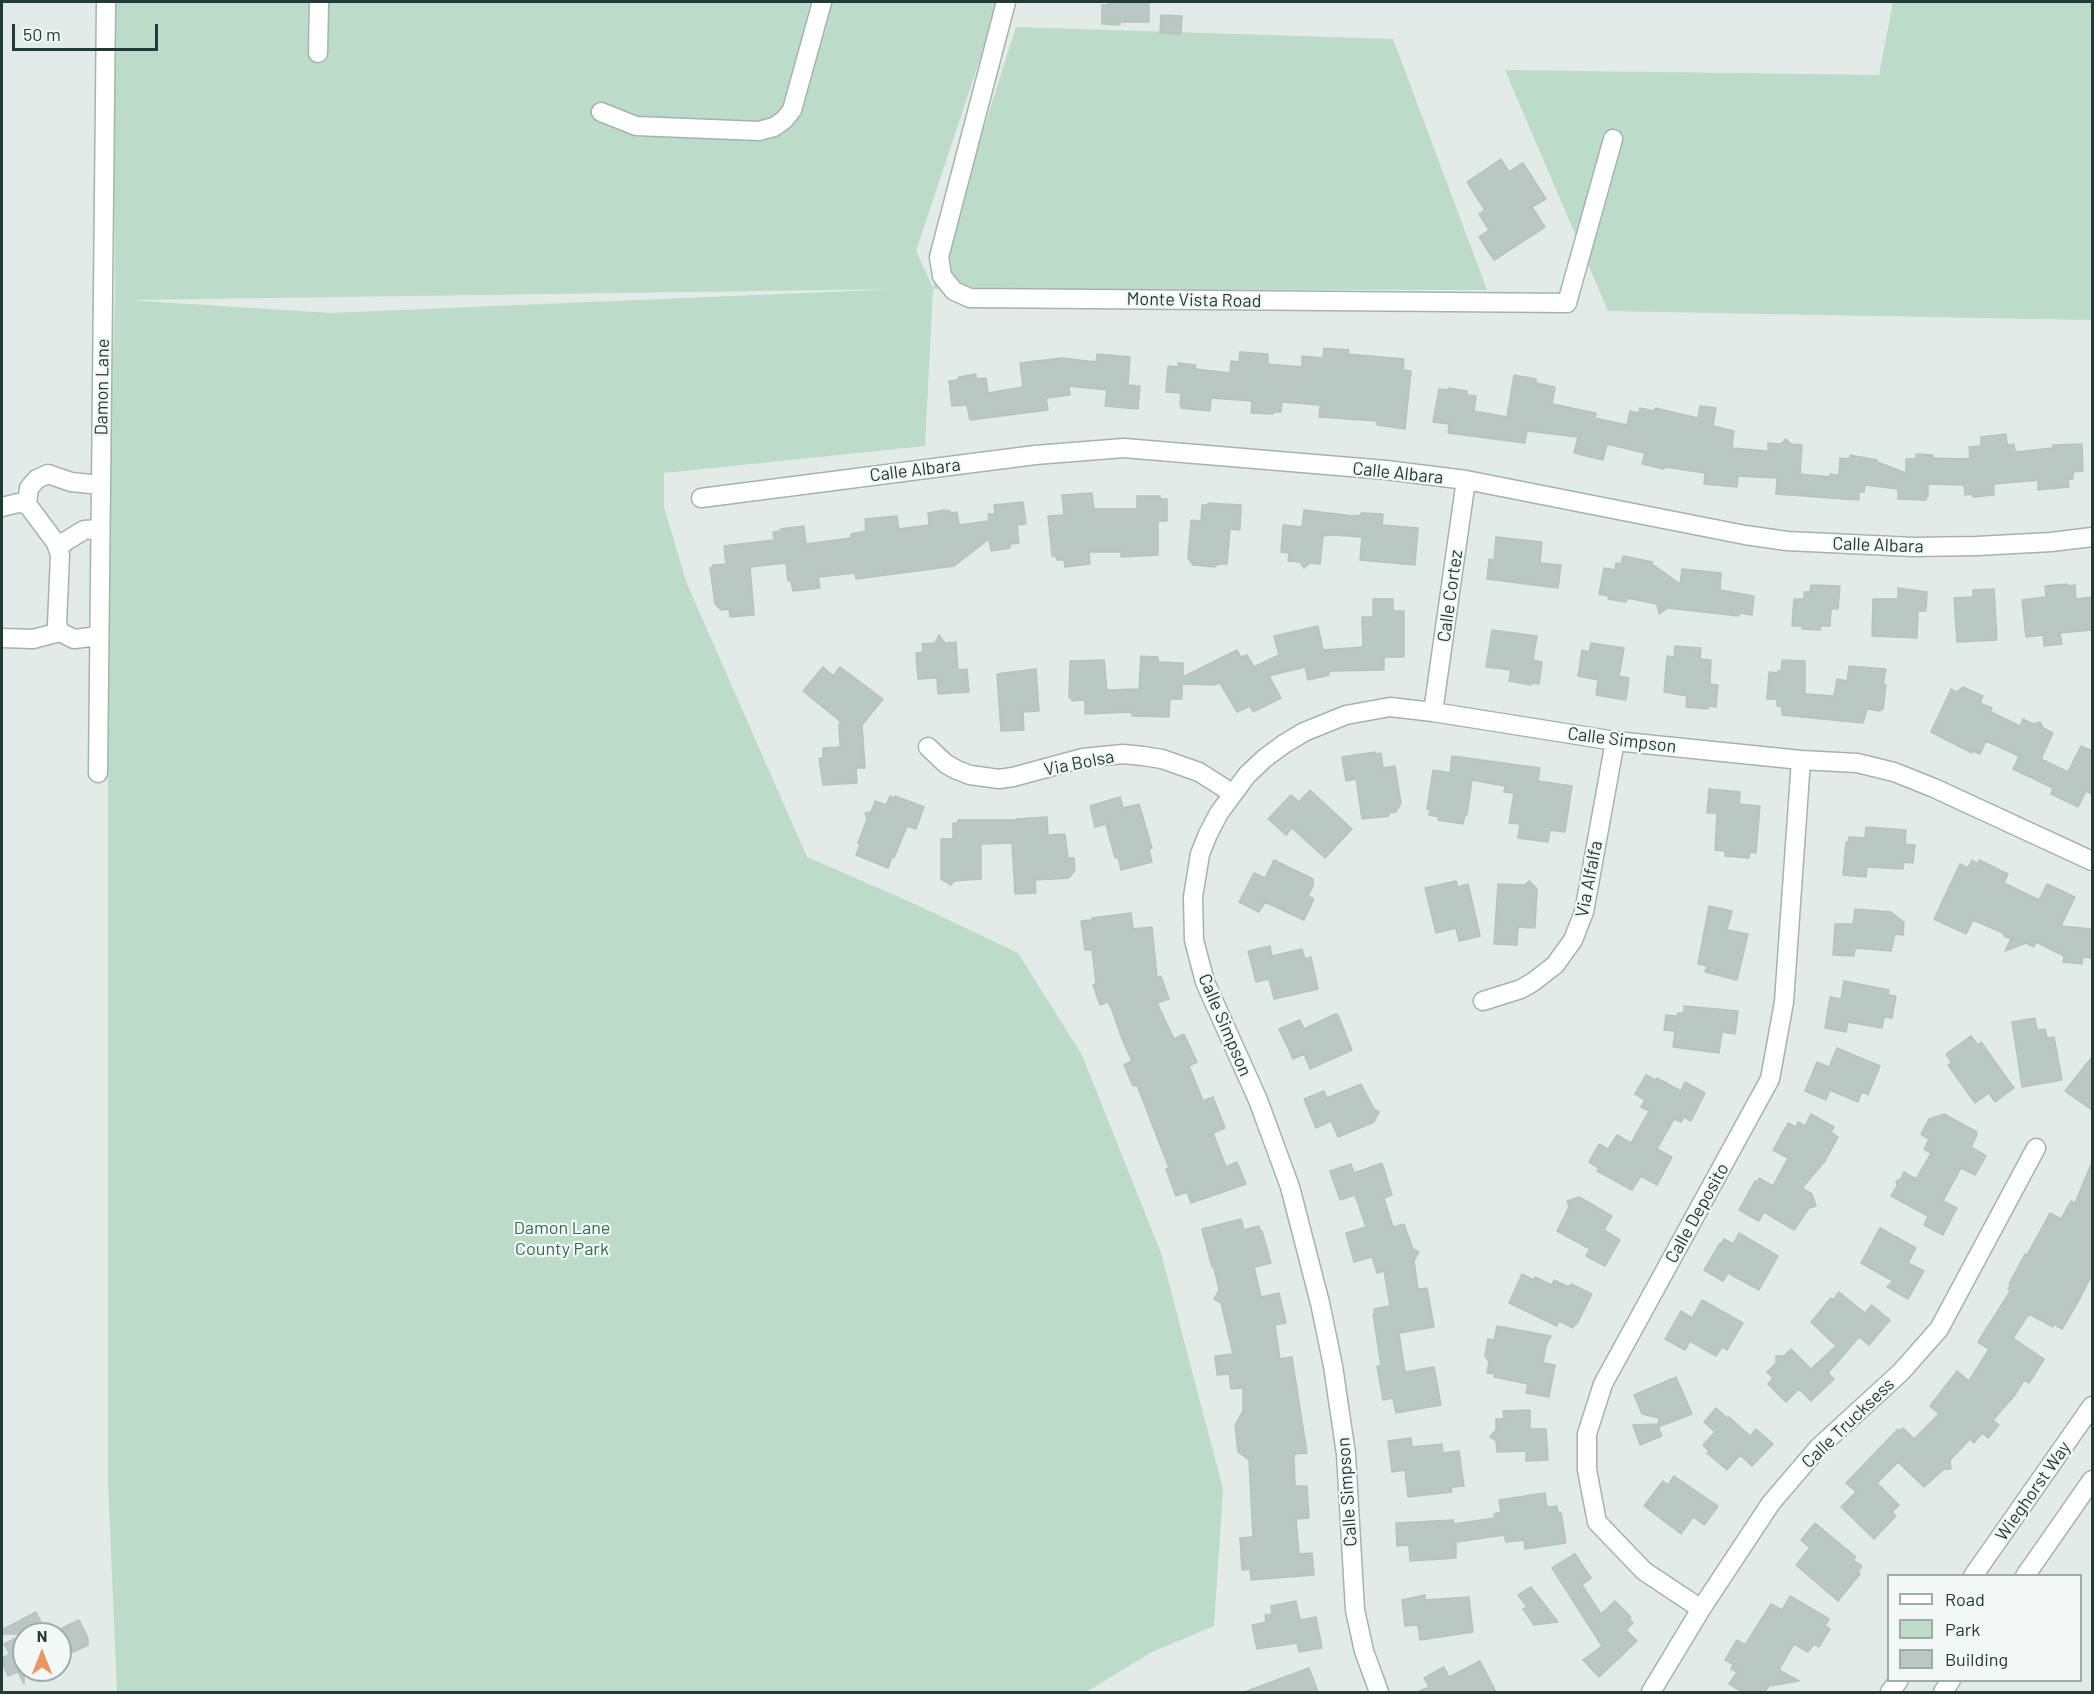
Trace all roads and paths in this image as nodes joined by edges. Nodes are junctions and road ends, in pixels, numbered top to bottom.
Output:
1 (106, 2) edge
2 (319, 2) edge
3 (822, 2) edge
4 (1006, 2) edge
5 (318, 53) dead end
6 (601, 112) dead end
7 (1613, 139) dead end
8 (1466, 480) junction
9 (101, 485) junction
10 (701, 498) dead end
11 (27, 504) junction
12 (2, 507) edge
13 (100, 529) junction
14 (2092, 537) edge
15 (58, 549) junction
16 (60, 632) junction
17 (99, 636) junction
18 (2, 638) edge
19 (1433, 712) junction
20 (1615, 741) junction
21 (928, 747) dead end
22 (1801, 760) junction
23 (98, 773) dead end
24 (1232, 793) junction
25 (2092, 861) edge
26 (1483, 1001) dead end
27 (2036, 1148) dead end
28 (2092, 1406) edge
29 (2092, 1480) edge
30 (1974, 1574) edge
31 (2026, 1574) edge
32 (1701, 1609) junction
33 (1379, 1692) edge
34 (1651, 1692) edge

1 - 9 street, Damon Lane
2 - 5 street
3 - 6 street
4 - 7 street, Monte Vista Road
8 - 10 street, Calle Albara
8 - 14 street, Calle Albara
8 - 19 street, Calle Cortez
9 - 11 street
9 - 13 street, Damon Lane
11 - 12 street
11 - 15 street
13 - 15 street
13 - 17 street, Damon Lane
15 - 16 street
16 - 17 street
16 - 18 street
17 - 23 street, Damon Lane
19 - 20 street, Calle Simpson
19 - 24 street, Calle Simpson
20 - 22 street, Calle Simpson
20 - 26 street, Via Alfalfa
21 - 24 street, Via Bolsa
22 - 25 street, Calle Simpson
22 - 32 street, Calle Deposito
24 - 33 street, Calle Simpson
27 - 32 street, Calle Trucksess
28 - 30 street, Wieghorst Way
29 - 31 street
32 - 34 street, Calle Trucksess

